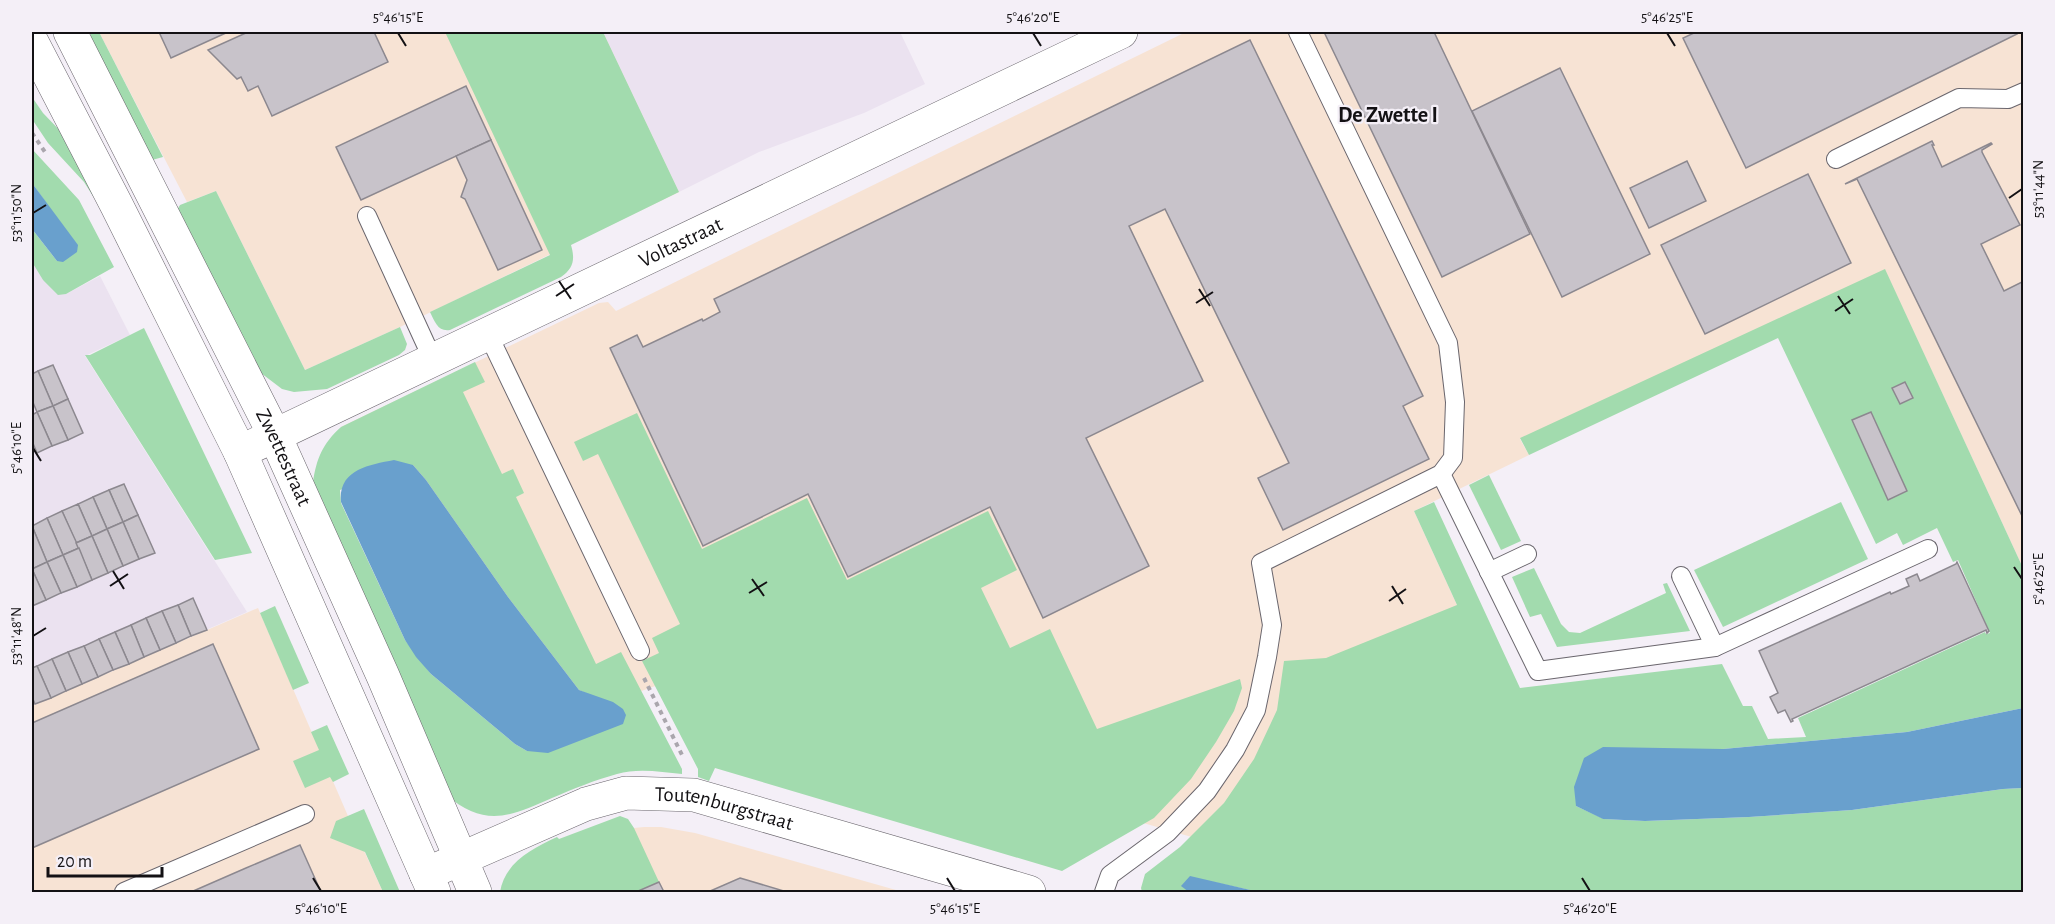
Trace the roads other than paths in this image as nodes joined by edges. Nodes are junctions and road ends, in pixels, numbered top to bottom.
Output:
1 (70, 32) edge
2 (1121, 32) edge
3 (1298, 32) edge
4 (41, 39) edge
5 (2024, 92) edge
6 (1836, 159) dead end
7 (367, 216) dead end
8 (488, 334) junction
9 (433, 360) junction
10 (276, 436) junction
11 (240, 452) junction
12 (1441, 474) junction
13 (1928, 549) dead end
14 (1527, 554) dead end
15 (1489, 572) junction
16 (1681, 576) dead end
17 (1715, 647) junction
18 (640, 651) road end
19 (305, 814) dead end
20 (460, 859) junction
21 (430, 883) edge
22 (124, 892) edge
23 (474, 892) edge
24 (1029, 892) edge
25 (1104, 892) edge

1 - 10 street, Zwettestraat
2 - 8 street, Voltastraat
3 - 12 lane
4 - 11 street, Zwettestraat
5 - 6 lane
7 - 9 lane
8 - 9 street, Voltastraat
8 - 18 lane
9 - 10 street, Voltastraat
10 - 11 street, Voltastraat
10 - 20 street, Zwettestraat
11 - 21 street, Zwettestraat
12 - 15 lane
12 - 25 lane
13 - 17 lane
14 - 15 lane
15 - 17 lane
16 - 17 lane
19 - 22 lane
20 - 21 street, Toutenburgstraat
20 - 23 street, Zwettestraat
20 - 24 street, Toutenburgstraat

